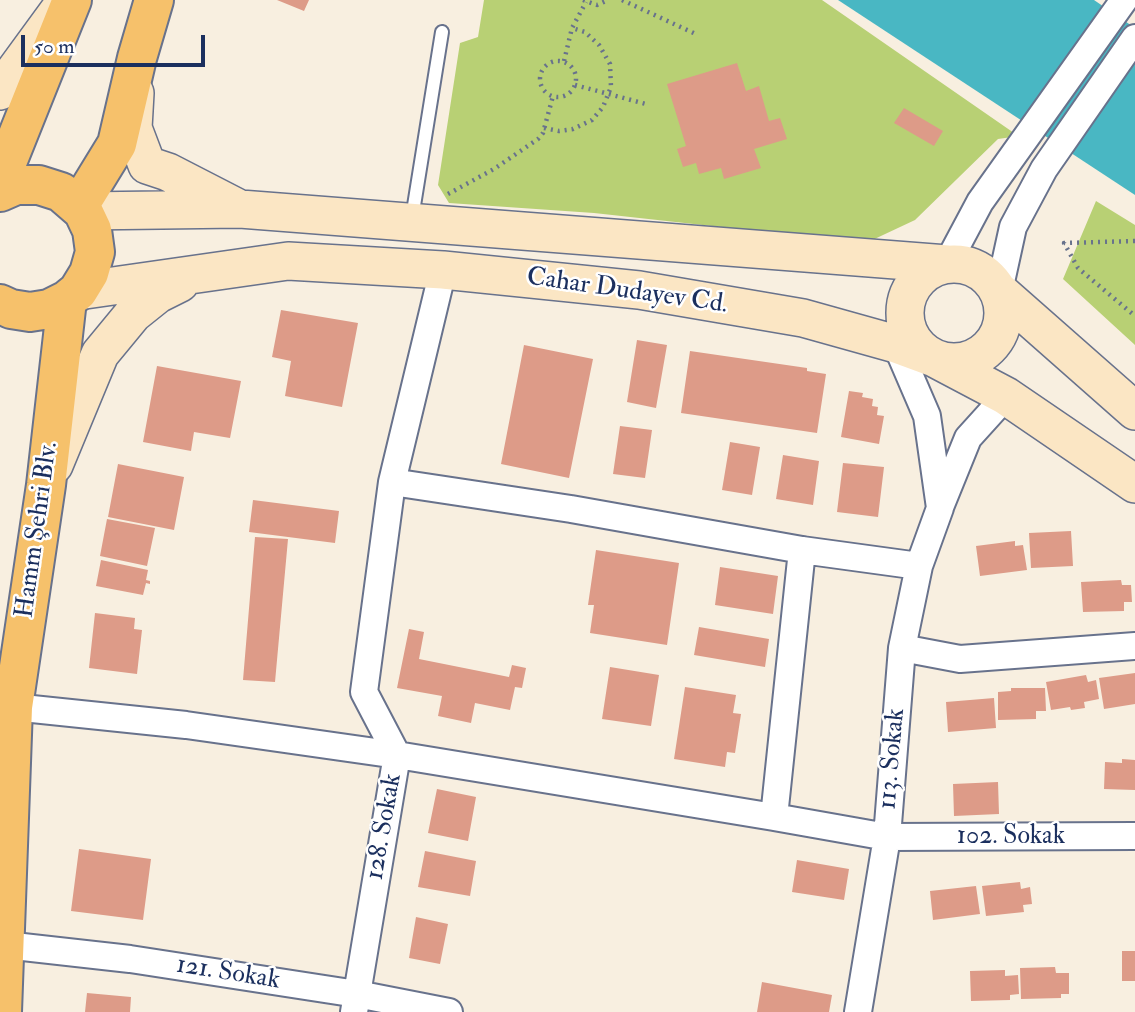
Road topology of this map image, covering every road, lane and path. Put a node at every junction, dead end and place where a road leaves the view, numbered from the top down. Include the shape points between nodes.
1 (69, 0) edge
2 (154, 0) edge
3 (608, 0) edge
4 (622, 0) edge
5 (585, 1) edge
6 (1122, 2) edge
7 (572, 28) junction
8 (442, 32) dead end
9 (698, 35) dead end
10 (1135, 38) edge
11 (137, 58) junction
12 (564, 61) junction
13 (575, 85) junction
14 (0, 91) edge
15 (608, 94) junction
16 (553, 96) junction
17 (646, 104) dead end
18 (544, 128) junction
19 (0, 180) edge
20 (0, 192) edge
21 (81, 209) junction
22 (240, 209) junction
23 (422, 224) junction
24 (1135, 241) edge
25 (947, 264) junction
26 (443, 270) junction
27 (200, 274) junction
28 (999, 291) junction
29 (72, 296) junction
30 (0, 303) edge
31 (1135, 316) edge
32 (896, 344) junction
33 (934, 358) junction
34 (1006, 397) junction
35 (1135, 411) edge
36 (392, 482) junction
37 (1135, 484) edge
38 (46, 485) junction
39 (940, 508) junction
40 (802, 550) junction
41 (919, 566) junction
42 (1135, 646) edge
43 (902, 648) junction
44 (13, 707) junction
45 (397, 755) junction
46 (774, 817) junction
47 (1135, 836) edge
48 (887, 837) junction
49 (5, 945) junction
50 (355, 1003) edge
51 (2, 1012) edge
52 (449, 1012) edge
53 (858, 1012) edge

1 - 14 main road
1 - 19 main road
2 - 11 main road
3 - 5 path via 597,5
4 - 9 path
5 - 7 path
6 - 25 street via 980,202
7 - 12 path
7 - 15 path via 585,32 599,45 610,64
8 - 23 lane
10 - 28 street via 1044,169 1013,226
11 - 21 main road via 117,144
11 - 22 main road via 133,128 148,165
12 - 13 path via 575,71
12 - 16 path via 549,63 541,71 542,88
13 - 15 path
13 - 16 path via 564,96
15 - 17 path
15 - 18 path via 592,120 573,129
16 - 18 path
18 - 23 path via 538,139 494,169 436,200
20 - 21 main road via 16,185 39,184 61,192
21 - 22 main road, Cahar Dudayev Cd.
21 - 29 main road, Hamm Şehri Blv. via 92,230 94,252 89,273
22 - 23 main road, Cahar Dudayev Cd.
23 - 25 main road, Cahar Dudayev Cd.
24 - 31 path via 1064,243 1078,268
25 - 28 main road via 978,270
25 - 33 main road via 919,278 905,306 911,337
26 - 27 main road, Cahar Dudayev Cd. via 288,261
26 - 32 main road, Cahar Dudayev Cd. via 639,290 803,318
26 - 36 street, 128. Sokak
27 - 29 main road, Cahar Dudayev Cd.
27 - 38 main road via 158,294 133,314 100,354
28 - 33 main road via 1003,321 990,347 963,362
28 - 35 main road
29 - 30 main road via 50,309 30,312
29 - 38 main road, Hamm Şehri Blv.
32 - 33 main road, Cahar Dudayev Cd.
32 - 39 street, 113. Sokak via 927,416
33 - 34 main road, Cahar Dudayev Cd.
34 - 37 main road, Cahar Dudayev Cd.
34 - 39 street, 113. Sokak via 968,438
36 - 40 street
36 - 45 street, 128. Sokak via 364,692
38 - 44 main road, Hamm Şehri Blv.
39 - 41 street, 113. Sokak
40 - 41 street
40 - 46 street
41 - 43 street, 113. Sokak
42 - 43 street via 960,659
43 - 48 street, 113. Sokak
44 - 45 street, 102. Sokak via 186,724
44 - 49 main road, Hamm Şehri Blv.
45 - 46 street, 102. Sokak
45 - 50 street, 128. Sokak
46 - 48 street, 102. Sokak
47 - 48 street, 102. Sokak
48 - 53 street, 113. Sokak
49 - 50 street, 121. Sokak via 130,959
49 - 51 main road, Hamm Şehri Blv.
50 - 52 street, 121. Sokak

